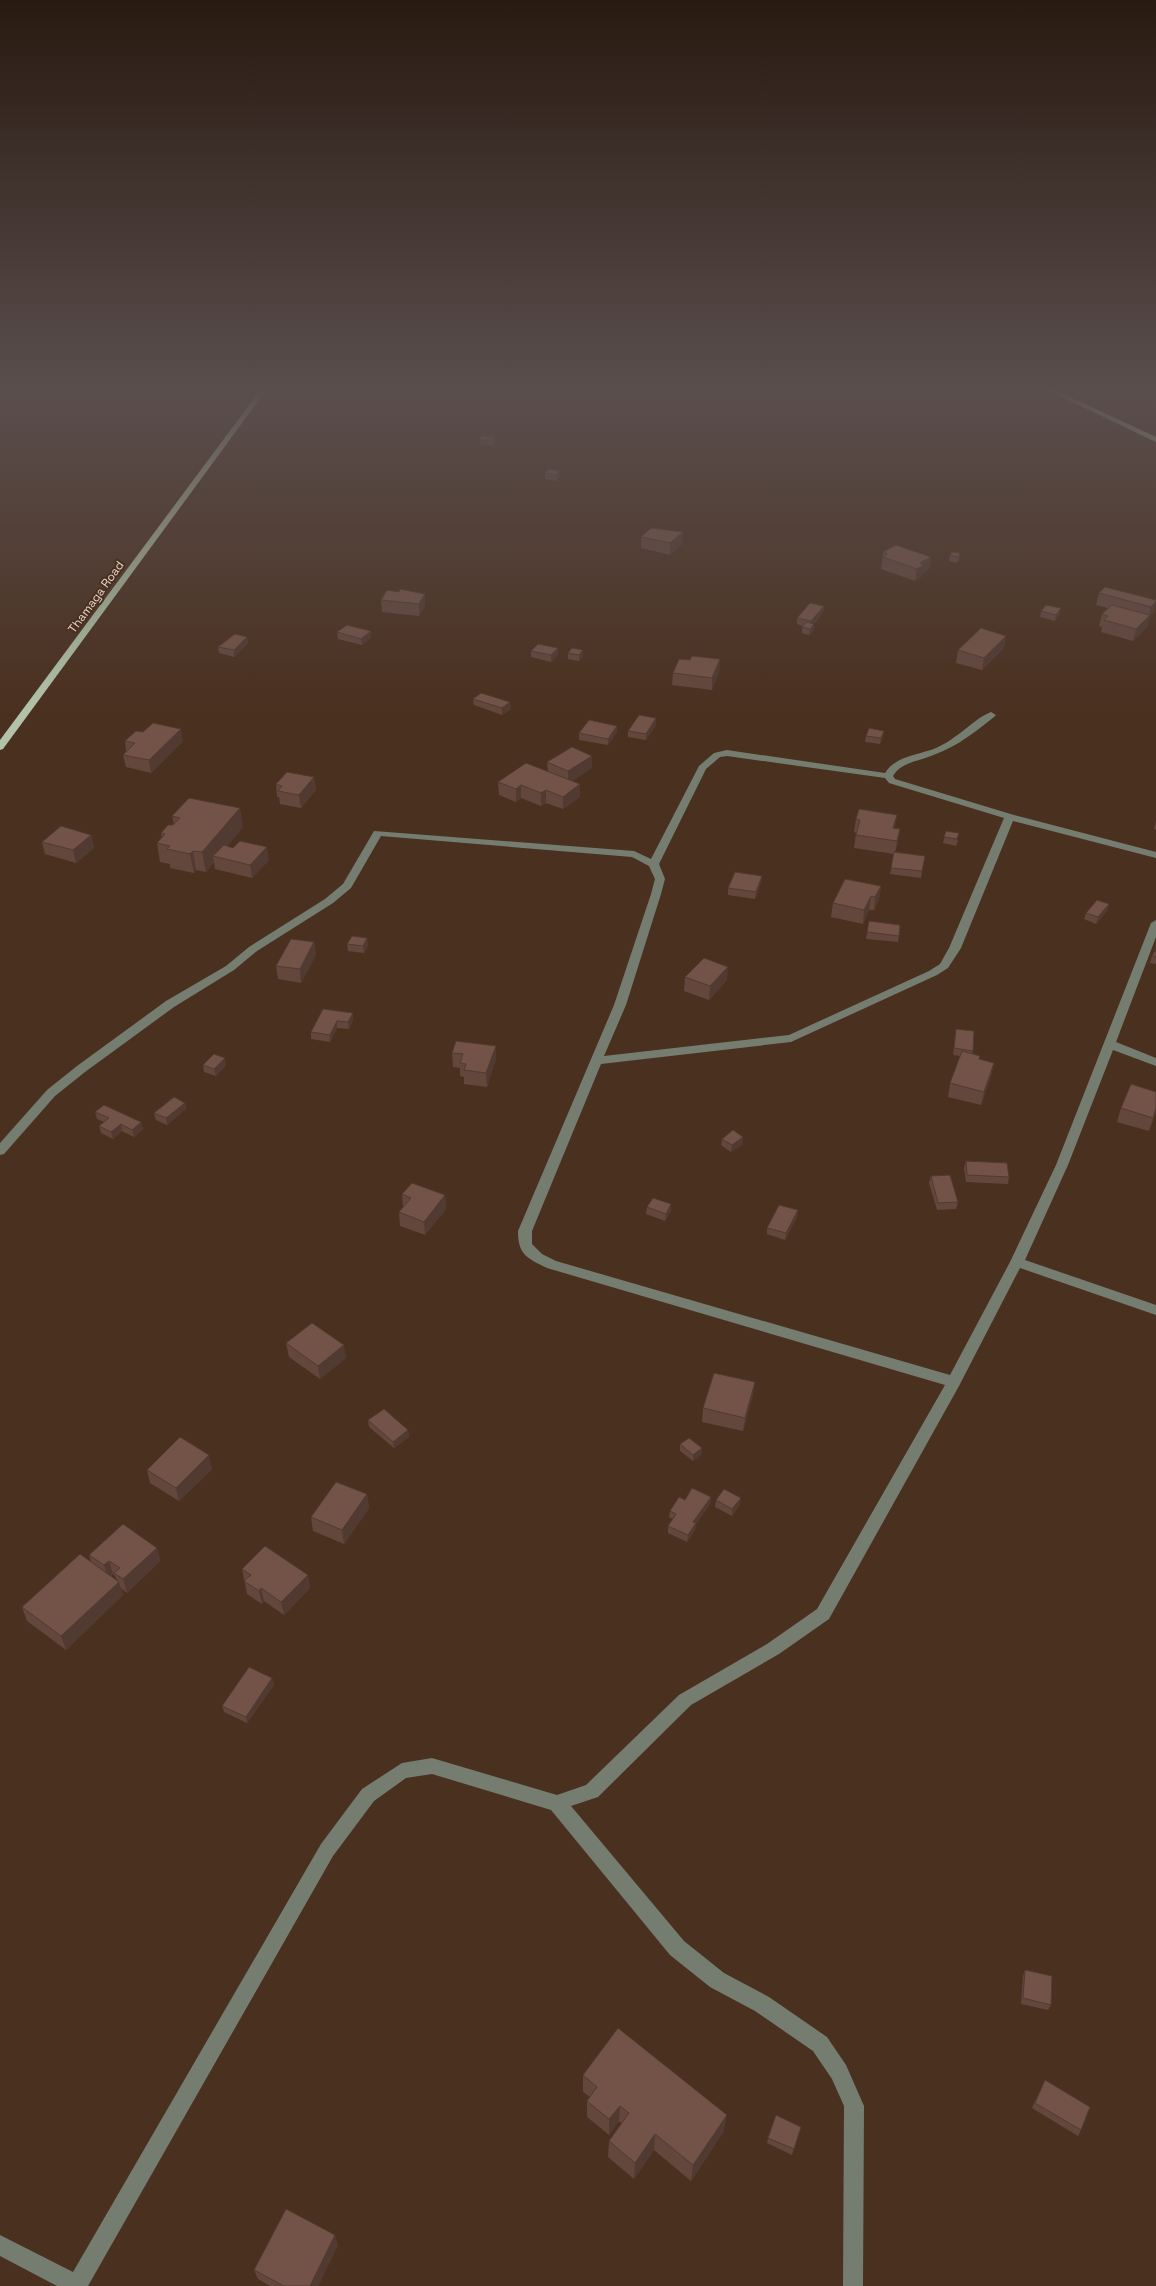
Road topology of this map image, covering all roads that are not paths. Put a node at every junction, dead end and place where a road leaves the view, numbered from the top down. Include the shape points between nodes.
1 (185, 496) edge
2 (991, 715) dead end
3 (0, 747) edge
4 (888, 776) junction
5 (1010, 817) junction
6 (1156, 855) edge
7 (654, 864) junction
8 (1156, 923) edge
9 (1109, 1044) junction
10 (597, 1061) junction
11 (1156, 1062) edge
12 (0, 1151) edge
13 (1017, 1262) junction
14 (1156, 1310) edge
15 (954, 1382) junction
16 (558, 1802) junction
17 (0, 2246) edge
18 (77, 2286) edge
19 (853, 2286) edge

1 - 3 main road, Thamaga Road
2 - 4 street via 958,741 900,763
4 - 5 street via 892,782
4 - 7 street via 738,753 717,755 702,768
5 - 6 street
5 - 10 street via 955,948 944,966 933,974 791,1038
7 - 10 street via 660,878 656,894 620,1005
7 - 12 street via 634,854 378,833 347,886 230,968 170,1004 81,1069 51,1093
8 - 9 street
9 - 11 street
9 - 13 street via 1062,1166
10 - 15 street via 525,1231 525,1246 537,1257 552,1265
13 - 14 street
13 - 15 street
15 - 16 street via 823,1614 773,1649 685,1700 592,1791
16 - 18 street via 432,1766 402,1771 368,1796 327,1850
16 - 19 street via 677,1948 717,1980 762,2004 820,2044 838,2072 854,2106
17 - 18 street

